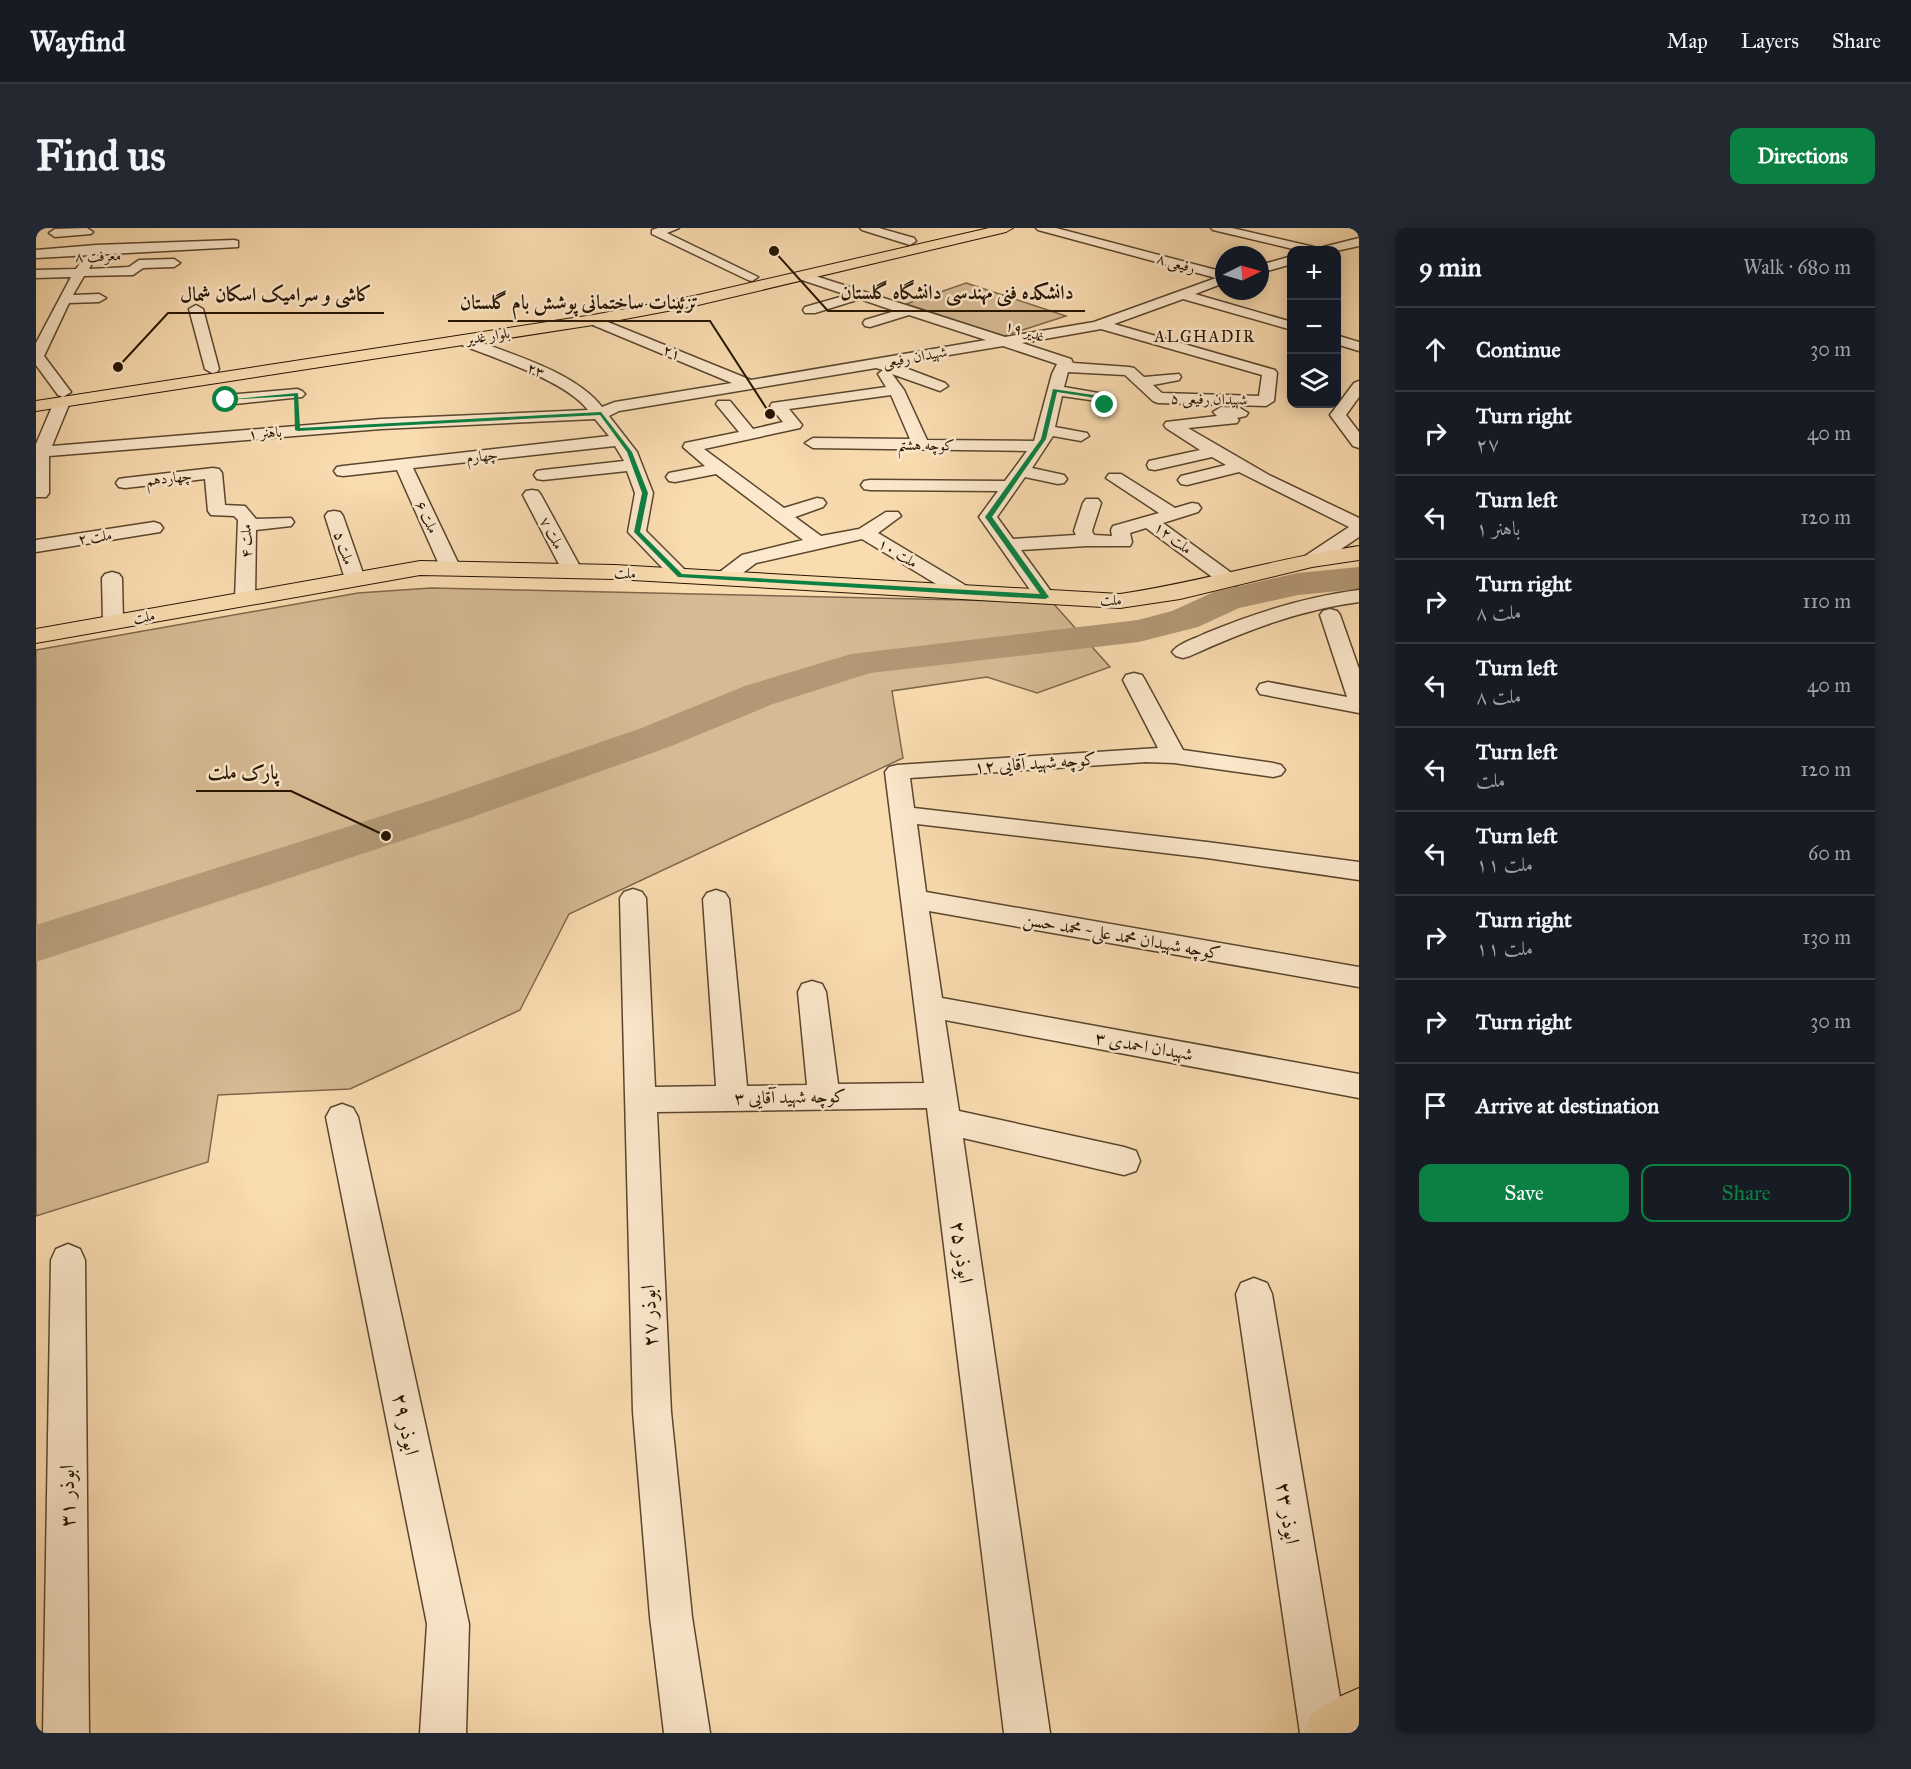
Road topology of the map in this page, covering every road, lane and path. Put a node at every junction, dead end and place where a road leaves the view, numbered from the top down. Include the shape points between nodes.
1 (673, 228) edge
2 (866, 228) edge
3 (966, 228) edge
4 (1006, 228) edge
5 (1042, 228) edge
6 (1217, 228) edge
7 (189, 230) dead end
8 (55, 233) dead end
9 (92, 235) edge
10 (1124, 236) dead end
11 (910, 241) junction
12 (1359, 242) edge
13 (1098, 243) junction
14 (1147, 243) dead end
15 (234, 244) dead end
16 (176, 246) junction
17 (1293, 246) edge
18 (1341, 246) edge
19 (1125, 250) junction
20 (1180, 250) dead end
21 (68, 253) junction
22 (36, 254) edge
23 (1154, 257) junction
24 (1287, 262) edge
25 (184, 263) dead end
26 (1269, 267) edge
27 (79, 273) junction
28 (36, 274) edge
29 (1215, 275) edge
30 (803, 276) junction
31 (752, 277) junction
32 (1215, 281) edge
33 (115, 283) dead end
34 (1179, 287) junction
35 (64, 295) junction
36 (859, 295) junction
37 (96, 302) dead end
38 (196, 309) dead end
39 (810, 310) dead end
40 (908, 311) junction
41 (926, 317) junction
42 (592, 320) junction
43 (870, 323) dead end
44 (901, 325) dead end
45 (1101, 325) junction
46 (1287, 325) edge
47 (462, 340) junction
48 (1341, 341) edge
49 (1004, 342) junction
50 (1359, 347) edge
51 (1080, 350) dead end
52 (1060, 362) junction
53 (878, 363) junction
54 (294, 367) junction
55 (212, 369) junction
56 (1174, 377) dead end
57 (1141, 382) junction
58 (751, 384) junction
59 (940, 386) dead end
60 (1359, 386) edge
61 (896, 390) junction
62 (1055, 390) junction
63 (36, 396) edge
64 (62, 397) junction
65 (226, 400) dead end
66 (724, 404) dead end
67 (1105, 405) dead end
68 (36, 406) edge
69 (297, 412) junction
70 (1240, 413) dead end
71 (601, 414) junction
72 (750, 435) junction
73 (1081, 436) dead end
74 (1042, 438) junction
75 (621, 440) junction
76 (813, 443) dead end
77 (1359, 443) edge
78 (921, 445) junction
79 (39, 452) edge
80 (1213, 452) junction
81 (403, 465) junction
82 (634, 465) junction
83 (1155, 465) dead end
84 (1240, 467) junction
85 (718, 468) junction
86 (343, 471) dead end
87 (1021, 471) junction
88 (213, 473) joint
89 (543, 475) dead end
90 (675, 477) dead end
91 (1115, 477) dead end
92 (1058, 479) dead end
93 (1188, 480) dead end
94 (125, 483) dead end
95 (870, 485) dead end
96 (1010, 486) junction
97 (1288, 492) junction
98 (40, 493) dead end
99 (532, 495) dead end
100 (1270, 498) dead end
101 (1092, 502) dead end
102 (817, 503) dead end
103 (1192, 508) dead end
104 (1173, 514) junction
105 (334, 516) dead end
106 (782, 516) junction
107 (892, 516) dead end
108 (285, 522) dead end
109 (1149, 522) junction
110 (247, 525) junction
111 (1359, 525) edge
112 (154, 528) dead end
113 (1359, 530) edge
114 (865, 533) junction
115 (1087, 540) junction
116 (817, 542) junction
117 (1008, 545) junction
118 (36, 546) edge
119 (1359, 553) edge
120 (1312, 560) junction
121 (450, 569) junction
122 (573, 572) junction
123 (681, 576) junction
124 (112, 578) dead end
125 (355, 579) junction
126 (724, 579) junction
127 (1230, 581) junction
128 (963, 592) junction
129 (1359, 596) edge
130 (1045, 597) junction
131 (245, 599) junction
132 (1330, 615) dead end
133 (112, 622) junction
134 (36, 636) edge
135 (1183, 652) dead end
136 (1134, 680) dead end
137 (1268, 689) dead end
138 (1359, 701) edge
139 (1359, 706) edge
140 (1174, 756) junction
141 (1273, 770) dead end
142 (897, 772) joint
143 (903, 815) junction
144 (1359, 871) edge
145 (633, 898) dead end
146 (716, 899) dead end
147 (914, 899) junction
148 (1359, 977) edge
149 (812, 992) dead end
150 (928, 1006) junction
151 (1359, 1086) edge
152 (824, 1096) junction
153 (733, 1099) junction
154 (640, 1100) junction
155 (942, 1108) junction
156 (342, 1117) dead end
157 (1124, 1161) dead end
158 (68, 1260) dead end
159 (1254, 1294) dead end
160 (1359, 1714) edge
161 (66, 1733) edge
162 (443, 1733) edge
163 (687, 1733) edge
164 (1027, 1733) edge
165 (1323, 1733) edge
166 (1330, 1733) edge

1 - 31 street via 656,232
2 - 11 street
3 - 11 main road, بلوار غدیر
4 - 30 main road, بلوار غدیر
5 - 13 street
6 - 17 street
7 - 16 street
8 - 9 street
9 - 16 street
9 - 21 street
9 - 21 street
9 - 27 street
10 - 13 street
11 - 31 main road, بلوار غدیر
12 - 18 street
13 - 19 street
14 - 19 street
15 - 16 street
19 - 23 street
20 - 23 street
21 - 22 street
23 - 29 street
24 - 26 street
25 - 27 street, معرفت ۸ via 139,264 133,271
27 - 28 street, معرفت ۸
27 - 35 street
30 - 36 street, ۱۹ غدیر
30 - 42 main road, بلوار غدیر
31 - 55 main road, بلوار غدیر via 669,296
32 - 34 street, شهیدان رفیعی
33 - 35 street
34 - 45 street, شهیدان رفیعی
34 - 46 street
35 - 37 street
35 - 64 street via 37,356
36 - 39 street
36 - 40 street, ۱۹ غدیر
38 - 55 street
40 - 41 street, ۱۹ غدیر
40 - 43 street
41 - 44 street
41 - 49 street, ۱۹ غدیر
42 - 47 main road, بلوار غدیر
42 - 58 street, ۲۱
45 - 49 street, شهیدان رفیعی
45 - 57 street, ۵ شهیدان رفیعی via 1270,373 1266,401 1158,398
47 - 54 main road, بلوار غدیر
47 - 71 street, ۲۳ via 548,375 587,398
48 - 50 street
49 - 52 street, ۱۹ غدیر
49 - 53 street, شهیدان رفیعی
51 - 52 street
52 - 57 street, ۵ شهیدان رفیعی via 1129,371
52 - 62 street
53 - 58 street, شهیدان رفیعی
53 - 59 street
53 - 61 street
54 - 64 main road, بلوار غدیر
54 - 69 street
55 - 64 main road, بلوار غدیر
56 - 57 street
58 - 71 street, شهیدان رفیعی via 615,407
60 - 77 street via 1338,416
61 - 72 street via 778,406 794,425
61 - 78 street
62 - 67 street via 1105,398
62 - 74 street
63 - 64 main road, بلوار غدیر
64 - 68 main road, بلوار غدیر
64 - 79 street
65 - 69 street
66 - 72 street
69 - 71 street, باهنر ۱
69 - 79 street, باهنر ۱
70 - 80 street via 1221,412 1231,420 1172,425
71 - 75 street, ۲۳
72 - 85 street via 727,447 691,447
73 - 74 street, کوچه هشتم
74 - 78 street, کوچه هشتم
74 - 87 street
75 - 81 street, چهارم
75 - 82 street, ۲۳
76 - 78 street, کوچه هشتم
79 - 98 street
80 - 83 street
80 - 84 street
81 - 86 street, چهارم
81 - 121 street, ۶ ملت
82 - 89 street
82 - 123 street, ۲۳ via 645,493 637,532
84 - 93 street
84 - 97 street
85 - 90 street
85 - 106 street
87 - 92 street
87 - 96 street
88 - 94 street, چهاردهم
88 - 110 street, ۴ ملت via 217,511 239,510
91 - 104 street
95 - 96 street
96 - 117 street via 988,517
97 - 100 street
97 - 111 street
99 - 122 street, ۷ ملت
101 - 115 street via 1083,531
102 - 106 street
103 - 104 street, ۱۲ ملت
104 - 109 street, ۱۲ ملت
105 - 125 street, ۵ ملت
106 - 116 street
107 - 114 street
108 - 110 street
109 - 115 street via 1120,530 1123,542
109 - 127 street, ۱۲ ملت
110 - 131 street, ۴ ملت
112 - 118 street, ۲ ملت
113 - 120 street
114 - 116 street
114 - 128 street, ملت ۱۰
115 - 117 street
116 - 126 street via 749,559
117 - 130 street
119 - 120 main road, ملت
120 - 127 main road, ملت
121 - 122 main road, ملت
121 - 125 main road, ملت via 420,568
122 - 123 main road, ملت
123 - 126 main road, ملت
124 - 133 street
125 - 131 main road, ملت
126 - 128 main road, ملت
127 - 130 main road, ملت via 1120,601
128 - 130 main road, ملت
129 - 135 street via 1292,607
131 - 133 main road, ملت
132 - 138 street
133 - 134 main road, ملت
136 - 140 street
137 - 139 street
140 - 141 street, کوچه شهید آقایی ۱۲
140 - 142 street, کوچه شهید آقایی ۱۲
142 - 143 street, ابوذر ۲۵
143 - 144 street
143 - 147 street, ابوذر ۲۵
145 - 154 street, ابوذر ۲۷
146 - 153 street
147 - 148 street, کوچه شهیدان محمد علی~ محمد حسن
147 - 150 street, ابوذر ۲۵
149 - 152 street
150 - 151 street, شهیدان احمدی ۳
150 - 155 street, ابوذر ۲۵
152 - 153 street, کوچه شهید آقایی ۳
152 - 155 street, کوچه شهید آقایی ۳
153 - 154 street, کوچه شهید آقایی ۳
154 - 163 street, ابوذر ۲۷ via 652,1412 671,1617
155 - 157 street, کوچه شهید آقایی ۳
155 - 164 street, ابوذر ۲۵
156 - 162 street, ابوذر ۲۹ via 448,1624
158 - 161 street, ابوذر ۳۱
159 - 165 street, ۲۳ ابوذر
160 - 166 main road

